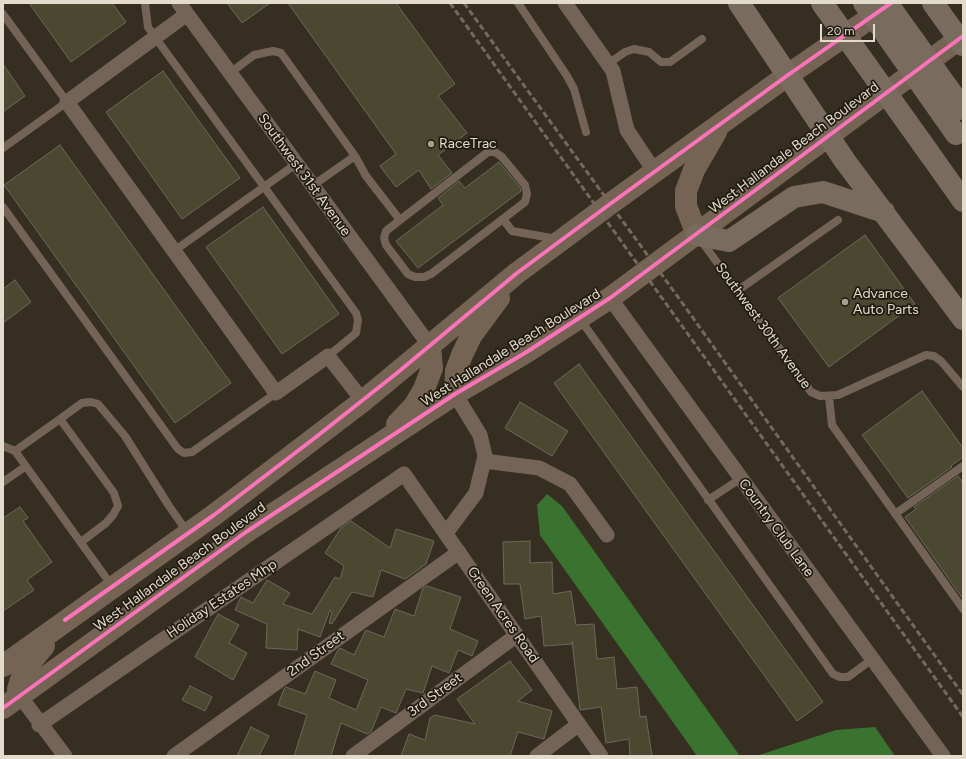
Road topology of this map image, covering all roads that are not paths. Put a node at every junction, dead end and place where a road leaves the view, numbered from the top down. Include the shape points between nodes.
1 (145, 3) edge
2 (518, 3) edge
3 (565, 3) edge
4 (739, 3) edge
5 (822, 3) edge
6 (864, 3) edge
7 (887, 3) edge
8 (891, 3) edge
9 (933, 3) edge
10 (183, 8) edge
11 (3, 14) edge
12 (963, 36) edge
13 (155, 38) junction
14 (702, 39) dead end
15 (963, 45) edge
16 (608, 64) junction
17 (230, 73) junction
18 (788, 75) junction
19 (67, 102) junction
20 (963, 109) edge
21 (719, 125) junction
22 (586, 132) dead end
23 (828, 136) junction
24 (960, 139) edge
25 (3, 148) edge
26 (355, 156) junction
27 (296, 164) junction
28 (655, 172) junction
29 (312, 186) junction
30 (264, 187) junction
31 (963, 201) edge
32 (3, 207) edge
33 (884, 212) junction
34 (503, 219) junction
35 (400, 220) junction
36 (838, 220) dead end
37 (697, 236) junction
38 (562, 240) junction
39 (174, 251) junction
40 (517, 273) junction
41 (738, 291) junction
42 (610, 298) junction
43 (580, 318) junction
44 (963, 319) edge
45 (430, 346) junction
46 (328, 356) junction
47 (963, 387) edge
48 (276, 393) junction
49 (455, 394) junction
50 (829, 397) junction
51 (363, 401) junction
52 (60, 419) junction
53 (3, 446) edge
54 (377, 446) junction
55 (15, 452) junction
56 (484, 461) junction
57 (26, 466) junction
58 (963, 466) edge
59 (404, 474) joint
60 (740, 479) junction
61 (3, 482) edge
62 (708, 500) junction
63 (895, 514) junction
64 (188, 533) junction
65 (446, 533) junction
66 (607, 535) dead end
67 (81, 542) junction
68 (459, 552) junction
69 (113, 587) junction
70 (963, 609) edge
71 (65, 620) junction
72 (517, 635) junction
73 (871, 660) junction
74 (3, 666) edge
75 (11, 702) edge
76 (579, 724) junction
77 (39, 725) junction
78 (65, 756) edge
79 (174, 756) edge
80 (352, 756) edge
81 (537, 756) edge
82 (601, 756) edge
83 (943, 756) edge

1 - 13 lane via 148,27
2 - 22 lane via 567,76 574,90
3 - 16 street
4 - 18 highway
5 - 31 highway, bridge
6 - 24 highway, bridge
7 - 20 highway, bridge
8 - 18 main road, West Hallandale Beach Boulevard
9 - 15 highway, bridge
10 - 13 street
10 - 17 street, Southwest 31st Avenue
11 - 19 lane
12 - 23 main road, West Hallandale Beach Boulevard
13 - 19 street
13 - 30 lane
14 - 16 lane via 670,62 661,62 648,52 634,49
16 - 28 street via 613,70 627,130
17 - 26 lane via 254,55 273,51 281,53
17 - 27 street, Southwest 31st Avenue
18 - 21 main road, West Hallandale Beach Boulevard
18 - 23 highway
19 - 25 lane
19 - 39 street
21 - 28 main road, West Hallandale Beach Boulevard
21 - 37 main road via 694,170 686,191 686,206
23 - 33 highway
23 - 37 main road, West Hallandale Beach Boulevard
26 - 29 lane
26 - 35 lane via 366,176
27 - 29 street, Southwest 31st Avenue
27 - 30 lane
28 - 38 main road, West Hallandale Beach Boulevard
29 - 45 street, Southwest 31st Avenue
30 - 39 lane
30 - 46 lane via 356,313 356,333
32 - 48 lane via 178,449 184,453 192,452
33 - 37 highway via 823,192 794,197 729,241
33 - 44 highway
34 - 35 lane via 432,274 424,277 408,274 386,245 386,231
34 - 35 lane via 525,202 525,185 502,157 495,152 488,152
34 - 38 lane via 512,231
36 - 41 lane
37 - 41 lane, Southwest 30th Avenue
37 - 42 main road, West Hallandale Beach Boulevard
38 - 40 main road, West Hallandale Beach Boulevard
39 - 48 street
40 - 45 main road, West Hallandale Beach Boulevard
40 - 49 main road via 471,336 456,371
41 - 50 lane, Southwest 30th Avenue via 811,392
42 - 43 main road, West Hallandale Beach Boulevard
42 - 60 street, Country Club Lane
43 - 49 main road, West Hallandale Beach Boulevard
43 - 62 lane
45 - 51 main road, West Hallandale Beach Boulevard
45 - 54 main road via 432,368 424,389 414,406
46 - 48 street
46 - 51 street
47 - 50 lane, Southwest 30th Avenue via 941,361 934,356 926,355
49 - 54 main road, West Hallandale Beach Boulevard
49 - 56 street via 480,435
50 - 63 lane via 832,425
51 - 64 main road, West Hallandale Beach Boulevard
52 - 55 lane
52 - 64 lane via 82,403 98,404 119,427
52 - 67 lane via 114,493 118,506 106,523
53 - 55 lane
54 - 75 main road, West Hallandale Beach Boulevard via 246,532
55 - 57 lane
56 - 65 street via 476,493
56 - 66 street via 539,468 570,484
57 - 61 lane
57 - 67 lane
58 - 63 lane
59 - 65 street, Green Acres Road
59 - 77 street, Holiday Estates Mhp
60 - 62 lane
60 - 73 street, Country Club Lane
62 - 73 lane via 834,674 840,677 848,676
63 - 70 lane
64 - 69 main road, West Hallandale Beach Boulevard
65 - 68 street, Green Acres Road
67 - 69 lane
68 - 72 street, Green Acres Road
68 - 79 street, 2nd Street
69 - 71 main road, West Hallandale Beach Boulevard
71 - 74 main road, West Hallandale Beach Boulevard
71 - 75 main road via 24,670
72 - 76 street, Green Acres Road
72 - 80 street, 3rd Street
73 - 83 street, Country Club Lane
75 - 77 street
76 - 81 street
76 - 82 street, Green Acres Road
77 - 78 street

